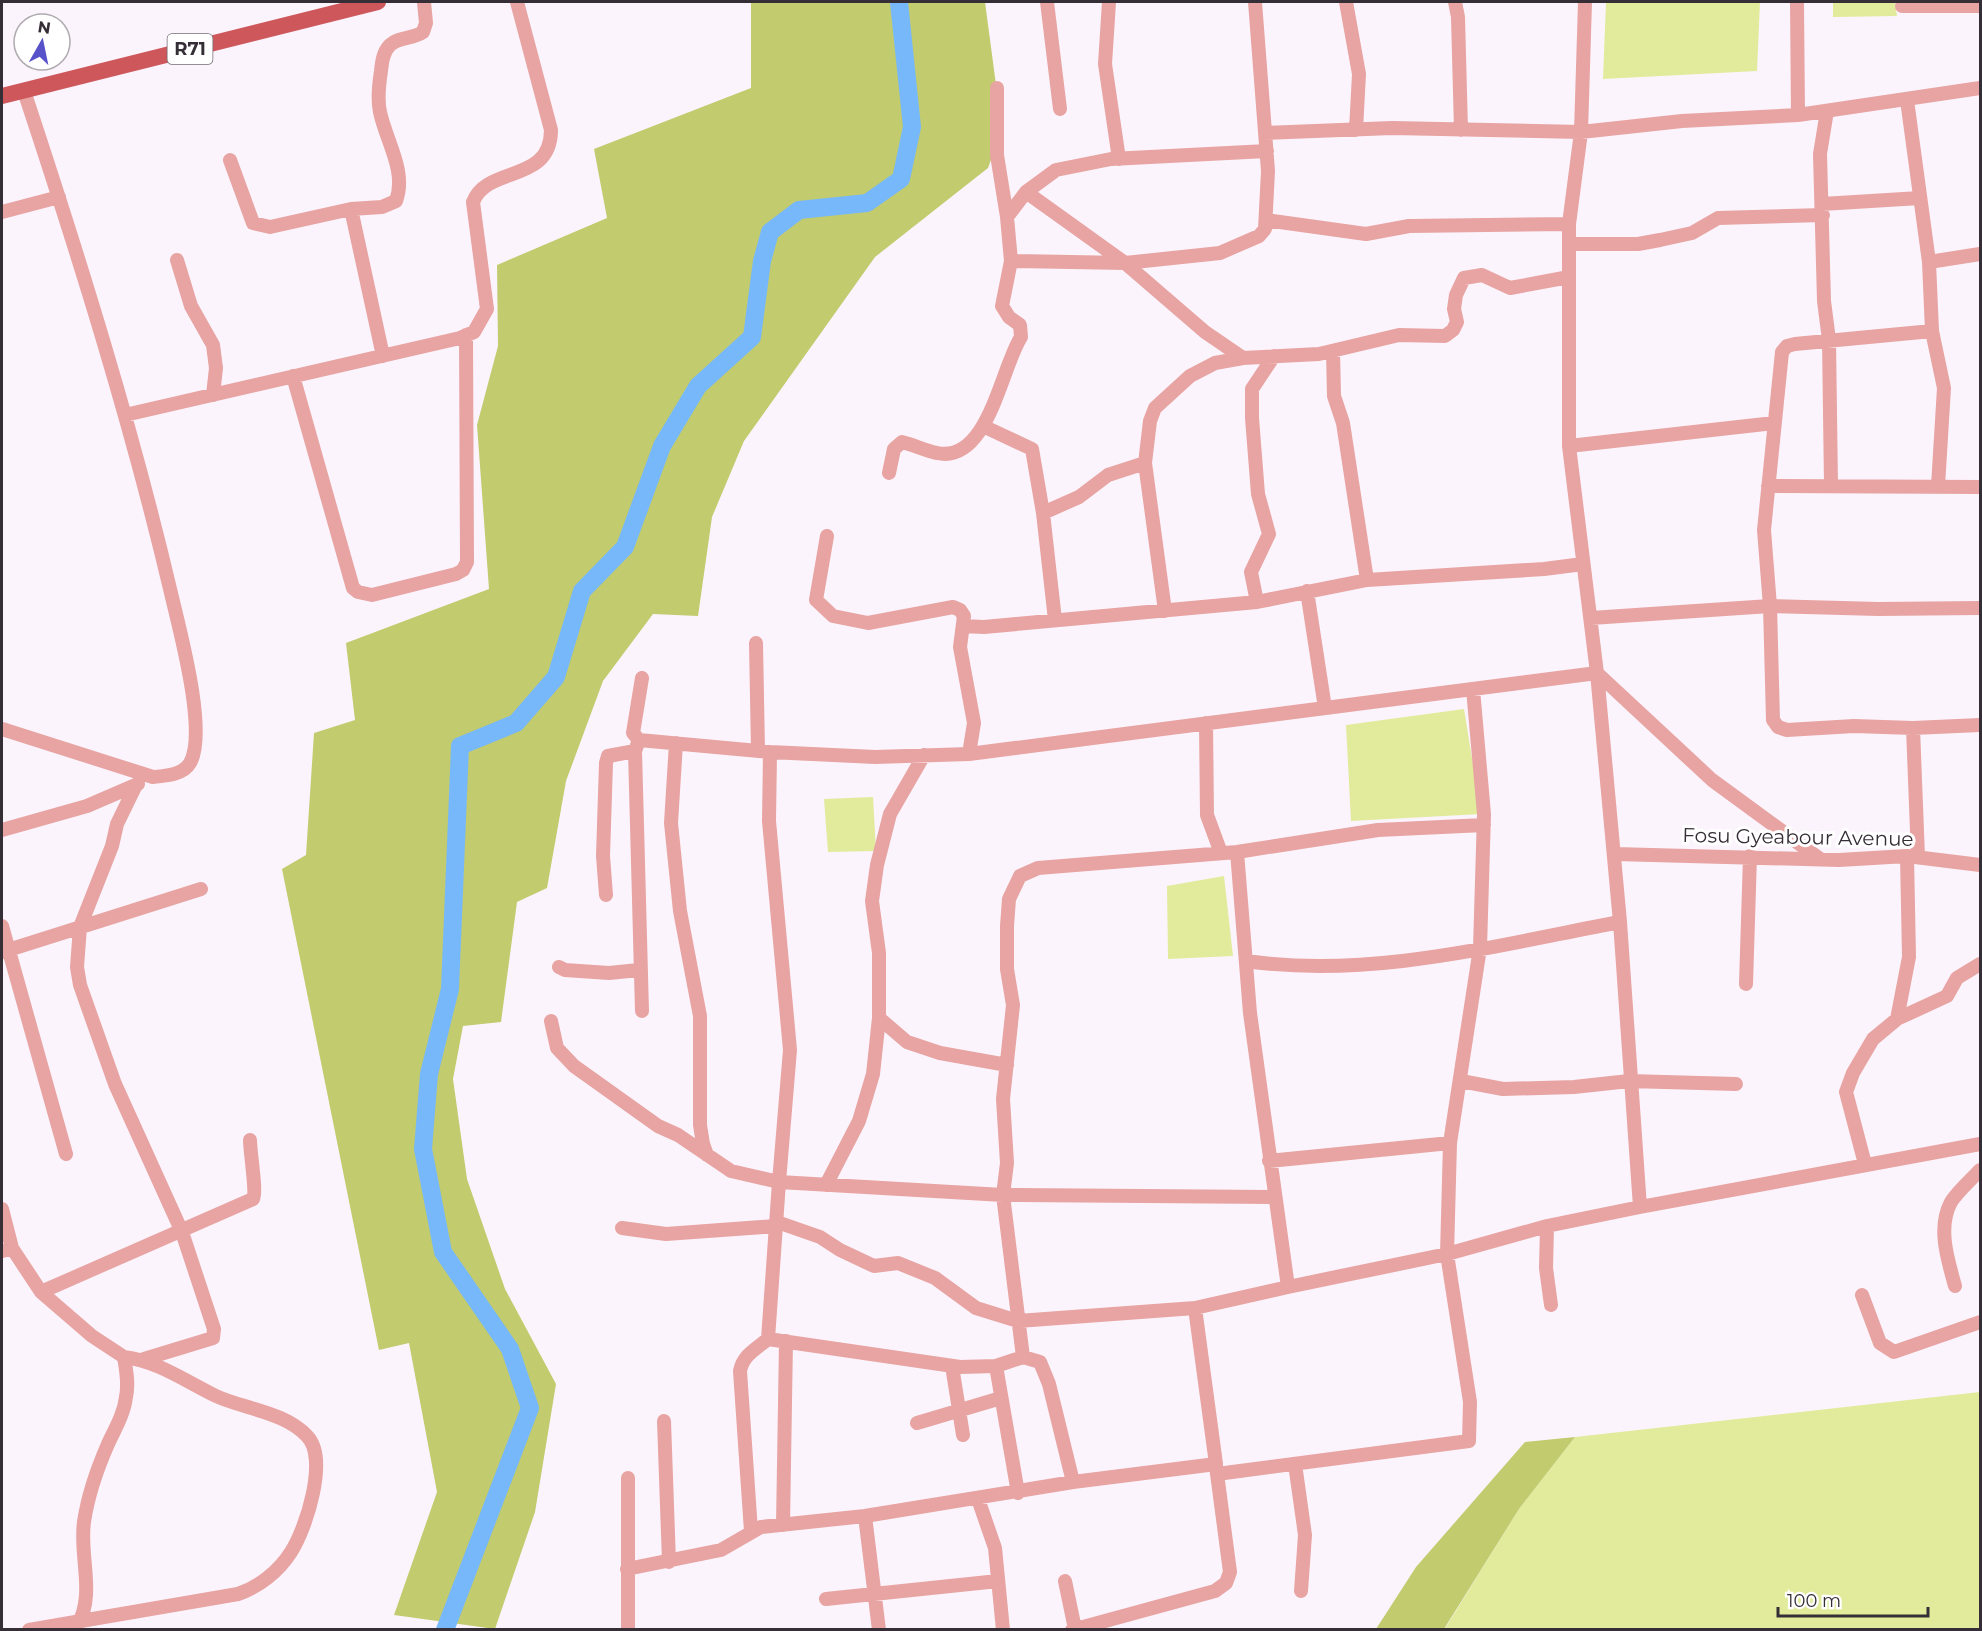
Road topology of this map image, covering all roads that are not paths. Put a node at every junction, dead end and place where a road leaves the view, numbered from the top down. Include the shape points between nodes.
1 (378, 2) edge
2 (424, 2) edge
3 (517, 2) edge
4 (1047, 2) edge
5 (1109, 2) edge
6 (1255, 2) edge
7 (1346, 2) edge
8 (1455, 2) edge
9 (1585, 2) edge
10 (1797, 2) edge
11 (1953, 4) edge
12 (1902, 6) dead end
13 (1980, 6) edge
14 (997, 88) dead end
15 (1980, 88) edge
16 (24, 91) junction
17 (2, 96) edge
18 (1907, 100) junction
19 (1060, 109) dead end
20 (1827, 111) junction
21 (1798, 115) junction
22 (1356, 130) junction
23 (1461, 130) junction
24 (1266, 132) junction
25 (1581, 132) junction
26 (1267, 151) junction
27 (1119, 159) junction
28 (230, 160) dead end
29 (1026, 192) junction
30 (59, 197) junction
31 (1920, 198) junction
32 (351, 209) junction
33 (1822, 209) junction
34 (2, 213) edge
35 (1007, 218) junction
36 (1266, 220) junction
37 (1569, 224) junction
38 (1569, 244) junction
39 (1980, 254) edge
40 (177, 260) dead end
41 (1011, 261) junction
42 (1929, 262) junction
43 (1125, 263) junction
44 (1569, 277) junction
45 (1932, 331) junction
46 (466, 336) junction
47 (1829, 340) junction
48 (1222, 342) junction
49 (1332, 351) junction
50 (383, 356) junction
51 (1274, 356) junction
52 (1243, 358) junction
53 (1215, 363) junction
54 (293, 376) junction
55 (213, 395) junction
56 (125, 415) junction
57 (1774, 423) junction
58 (985, 427) junction
59 (1569, 446) junction
60 (1145, 463) junction
61 (889, 473) dead end
62 (1831, 485) junction
63 (1768, 486) junction
64 (1938, 486) junction
65 (1980, 487) edge
66 (1043, 513) junction
67 (827, 536) dead end
68 (1583, 564) junction
69 (1366, 580) junction
70 (1306, 591) junction
71 (1257, 602) junction
72 (1770, 606) junction
73 (1980, 608) edge
74 (1165, 610) junction
75 (1591, 618) junction
76 (1055, 620) junction
77 (963, 626) junction
78 (756, 643) dead end
79 (1597, 673) junction
80 (642, 678) dead end
81 (1473, 689) junction
82 (1325, 708) junction
83 (1206, 723) junction
84 (1980, 725) edge
85 (1912, 728) junction
86 (2, 729) edge
87 (675, 743) junction
88 (637, 745) junction
89 (764, 751) junction
90 (969, 754) junction
91 (924, 755) junction
92 (153, 777) junction
93 (136, 785) junction
94 (1484, 825) junction
95 (2, 830) edge
96 (1238, 852) junction
97 (1221, 853) junction
98 (1615, 854) junction
99 (1750, 856) junction
100 (1912, 857) junction
101 (1820, 859) junction
102 (1980, 865) edge
103 (201, 889) dead end
104 (606, 895) dead end
105 (1620, 922) junction
106 (2, 926) edge
107 (80, 927) junction
108 (1480, 948) junction
109 (5, 951) edge
110 (1246, 961) junction
111 (1980, 964) edge
112 (559, 967) dead end
113 (639, 970) junction
114 (1746, 984) dead end
115 (642, 1011) dead end
116 (879, 1018) junction
117 (1897, 1019) junction
118 (551, 1021) dead end
119 (1007, 1065) junction
120 (1461, 1081) junction
121 (1629, 1081) junction
122 (1736, 1084) dead end
123 (250, 1140) dead end
124 (1450, 1143) junction
125 (1980, 1144) edge
126 (66, 1154) dead end
127 (707, 1155) junction
128 (1269, 1161) junction
129 (1865, 1164) junction
130 (1980, 1170) edge
131 (779, 1182) junction
132 (826, 1185) junction
133 (1003, 1195) junction
134 (1274, 1197) junction
135 (1640, 1207) junction
136 (2, 1209) edge
137 (777, 1224) junction
138 (1547, 1226) junction
139 (622, 1228) dead end
140 (182, 1232) junction
141 (7, 1250) edge
142 (1447, 1254) junction
143 (1955, 1286) dead end
144 (1288, 1287) junction
145 (41, 1292) junction
146 (1862, 1295) dead end
147 (1551, 1305) dead end
148 (1195, 1308) junction
149 (1018, 1321) junction
150 (1980, 1322) edge
151 (768, 1339) junction
152 (786, 1341) junction
153 (124, 1357) junction
154 (1023, 1357) junction
155 (144, 1359) junction
156 (952, 1366) junction
157 (996, 1366) junction
158 (1001, 1398) junction
159 (959, 1411) junction
160 (664, 1420) dead end
161 (917, 1423) dead end
162 (963, 1435) dead end
163 (1294, 1464) junction
164 (1216, 1469) junction
165 (628, 1478) dead end
166 (1073, 1482) junction
167 (1018, 1493) junction
168 (978, 1499) junction
169 (865, 1516) junction
170 (783, 1525) junction
171 (752, 1532) junction
172 (669, 1562) junction
173 (627, 1569) junction
174 (998, 1581) junction
175 (1065, 1581) dead end
176 (1301, 1591) dead end
177 (875, 1593) junction
178 (826, 1599) dead end
179 (77, 1624) edge
180 (30, 1629) edge
181 (628, 1629) edge
182 (879, 1629) edge
183 (1003, 1629) edge
184 (1073, 1629) edge

1 - 16 main road, R71
2 - 32 street via 423,32 415,38 396,40 383,56 380,111 401,181 400,191 396,201 382,207
3 - 46 street via 551,141 535,165 476,193 473,201 488,309 474,332
4 - 19 street
5 - 27 street via 1105,64
6 - 24 street
7 - 22 street via 1359,74
8 - 23 street
9 - 25 street
10 - 21 street
11 - 12 street
11 - 13 street
14 - 35 street via 997,155
15 - 18 street
16 - 17 main road, R71
16 - 30 street
18 - 20 street
18 - 31 street
20 - 21 street
20 - 33 street via 1820,154
21 - 25 street via 1682,121
22 - 23 street
22 - 24 street
23 - 25 street
24 - 26 street
25 - 37 street
26 - 27 street
26 - 36 street
27 - 29 street via 1056,170
28 - 32 street via 253,223 260,226
29 - 35 street
29 - 43 street
30 - 34 street
30 - 56 street
31 - 33 street
31 - 42 street
32 - 50 street
33 - 38 street via 1718,218 1692,233 1649,242
33 - 47 street
35 - 41 street
36 - 37 street via 1366,234 1409,226
36 - 43 street via 1259,236 1220,253
37 - 38 street
38 - 44 street
39 - 42 street
40 - 55 street via 191,306 213,345
41 - 43 street
41 - 58 street via 1002,306 1020,325 1021,337
42 - 45 street
43 - 48 street
44 - 49 street via 1510,288 1482,275 1464,278 1456,295 1457,322 1445,336 1399,335
44 - 59 street
45 - 47 street
45 - 64 street via 1944,388
46 - 50 street
46 - 54 street via 467,562 456,574 372,595 352,588
47 - 57 street via 1787,346 1781,359
47 - 62 street
48 - 52 street
48 - 53 street
49 - 51 street
49 - 69 street via 1335,396 1343,423
50 - 54 street
51 - 52 street
51 - 71 street via 1252,388 1258,494 1269,534 1251,572
52 - 53 street
53 - 60 street via 1190,376 1155,408
54 - 55 street
55 - 56 street
56 - 92 street via 194,693 194,748 190,763 170,775
57 - 59 street
57 - 63 street
58 - 61 street via 968,445 952,453 938,453 902,442 894,449
58 - 66 street via 1032,449
59 - 68 street
60 - 66 street via 1108,475 1079,497
60 - 74 street
62 - 63 street
62 - 64 street
63 - 72 street via 1764,530
64 - 65 street
66 - 76 street
67 - 77 street via 816,600 833,616 868,623 953,607 964,616
68 - 69 street
68 - 75 street
69 - 70 street
70 - 71 street
70 - 82 street
71 - 74 street
72 - 73 street
72 - 75 street
72 - 85 street via 1773,720 1778,727
74 - 76 street
75 - 79 street
76 - 77 street
77 - 90 street via 960,647 974,723
78 - 89 street
79 - 81 street
79 - 98 street
79 - 101 street via 1712,780
80 - 88 street via 633,733
81 - 82 street
81 - 94 street
82 - 83 street
83 - 90 street
83 - 97 street via 1207,815
84 - 85 street
85 - 100 street
86 - 92 street
87 - 88 street
87 - 89 street
87 - 127 street via 671,823 680,911 700,1016 700,1125
88 - 104 street via 612,753 606,764
88 - 113 street
89 - 91 street via 875,757
89 - 131 street via 790,1050
90 - 91 street
91 - 116 street via 890,814 877,866 872,901 879,953
92 - 93 street
93 - 95 street via 87,806
93 - 107 street via 117,824
94 - 96 street via 1378,830
94 - 108 street
96 - 97 street
96 - 110 street
97 - 119 street via 1038,868 1020,876 1009,899 1007,917 1007,969 1013,1005
98 - 99 street, Fosu Gyeabour Avenue
98 - 105 street
99 - 101 street, Fosu Gyeabour Avenue
99 - 114 street
100 - 101 street, Fosu Gyeabour Avenue
100 - 102 street, Fosu Gyeabour Avenue
100 - 117 street via 1909,957
103 - 107 street
105 - 108 street
105 - 121 street
106 - 109 street
107 - 109 street
107 - 140 street via 76,966 80,985 115,1084
108 - 110 street via 1389,963 1289,967
108 - 120 street
109 - 126 street
110 - 128 street
111 - 117 street via 1956,978 1947,996
112 - 113 street via 609,973
113 - 115 street
116 - 119 street via 907,1042 940,1053
116 - 132 street via 873,1074 859,1121
117 - 129 street via 1873,1039 1846,1092
118 - 127 street via 557,1048 574,1066 658,1126 678,1134
119 - 133 street via 1003,1099 1007,1163
120 - 121 street via 1503,1089 1574,1088
120 - 124 street
121 - 122 street
121 - 135 street
123 - 140 street via 249,1162 256,1193 253,1199
124 - 128 street
124 - 142 street
125 - 129 street
127 - 131 street via 731,1170
128 - 134 street
129 - 135 street
130 - 143 street via 1952,1202 1945,1220 1945,1248
131 - 132 street
131 - 137 street
132 - 133 street
133 - 134 street
133 - 149 street
134 - 144 street
135 - 138 street
136 - 141 street
137 - 139 street via 666,1234
137 - 149 street via 820,1237 874,1266 898,1263 935,1278 976,1308
137 - 151 street
138 - 142 street
138 - 147 street via 1546,1268
140 - 145 street
140 - 155 street via 214,1329 213,1338
141 - 145 street
142 - 144 street
142 - 163 street via 1470,1402 1469,1441
144 - 148 street
145 - 153 street via 92,1336
146 - 150 street via 1880,1343 1894,1352
148 - 149 street
148 - 164 street
149 - 154 street
151 - 152 street
151 - 171 street via 742,1361 740,1371
152 - 156 street
152 - 170 street
153 - 155 street
153 - 179 street via 128,1377 126,1398 96,1472 83,1523 86,1591
154 - 157 street
154 - 166 street via 1040,1362 1049,1384
155 - 179 street via 217,1396 296,1426 309,1437 318,1457 307,1514 290,1554 256,1588
156 - 157 street
156 - 159 street
157 - 158 street
158 - 159 street
158 - 167 street
159 - 161 street
159 - 162 street
160 - 172 street
163 - 164 street
163 - 176 street via 1305,1535
164 - 166 street
164 - 184 street via 1230,1572 1226,1583 1215,1591
165 - 173 street
166 - 167 street
167 - 168 street
168 - 169 street
168 - 174 street via 995,1548
169 - 170 street
169 - 177 street
170 - 171 street
171 - 172 street via 721,1550
172 - 173 street
173 - 181 street
174 - 177 street
174 - 183 street
175 - 184 street
177 - 178 street
177 - 182 street
179 - 180 street

